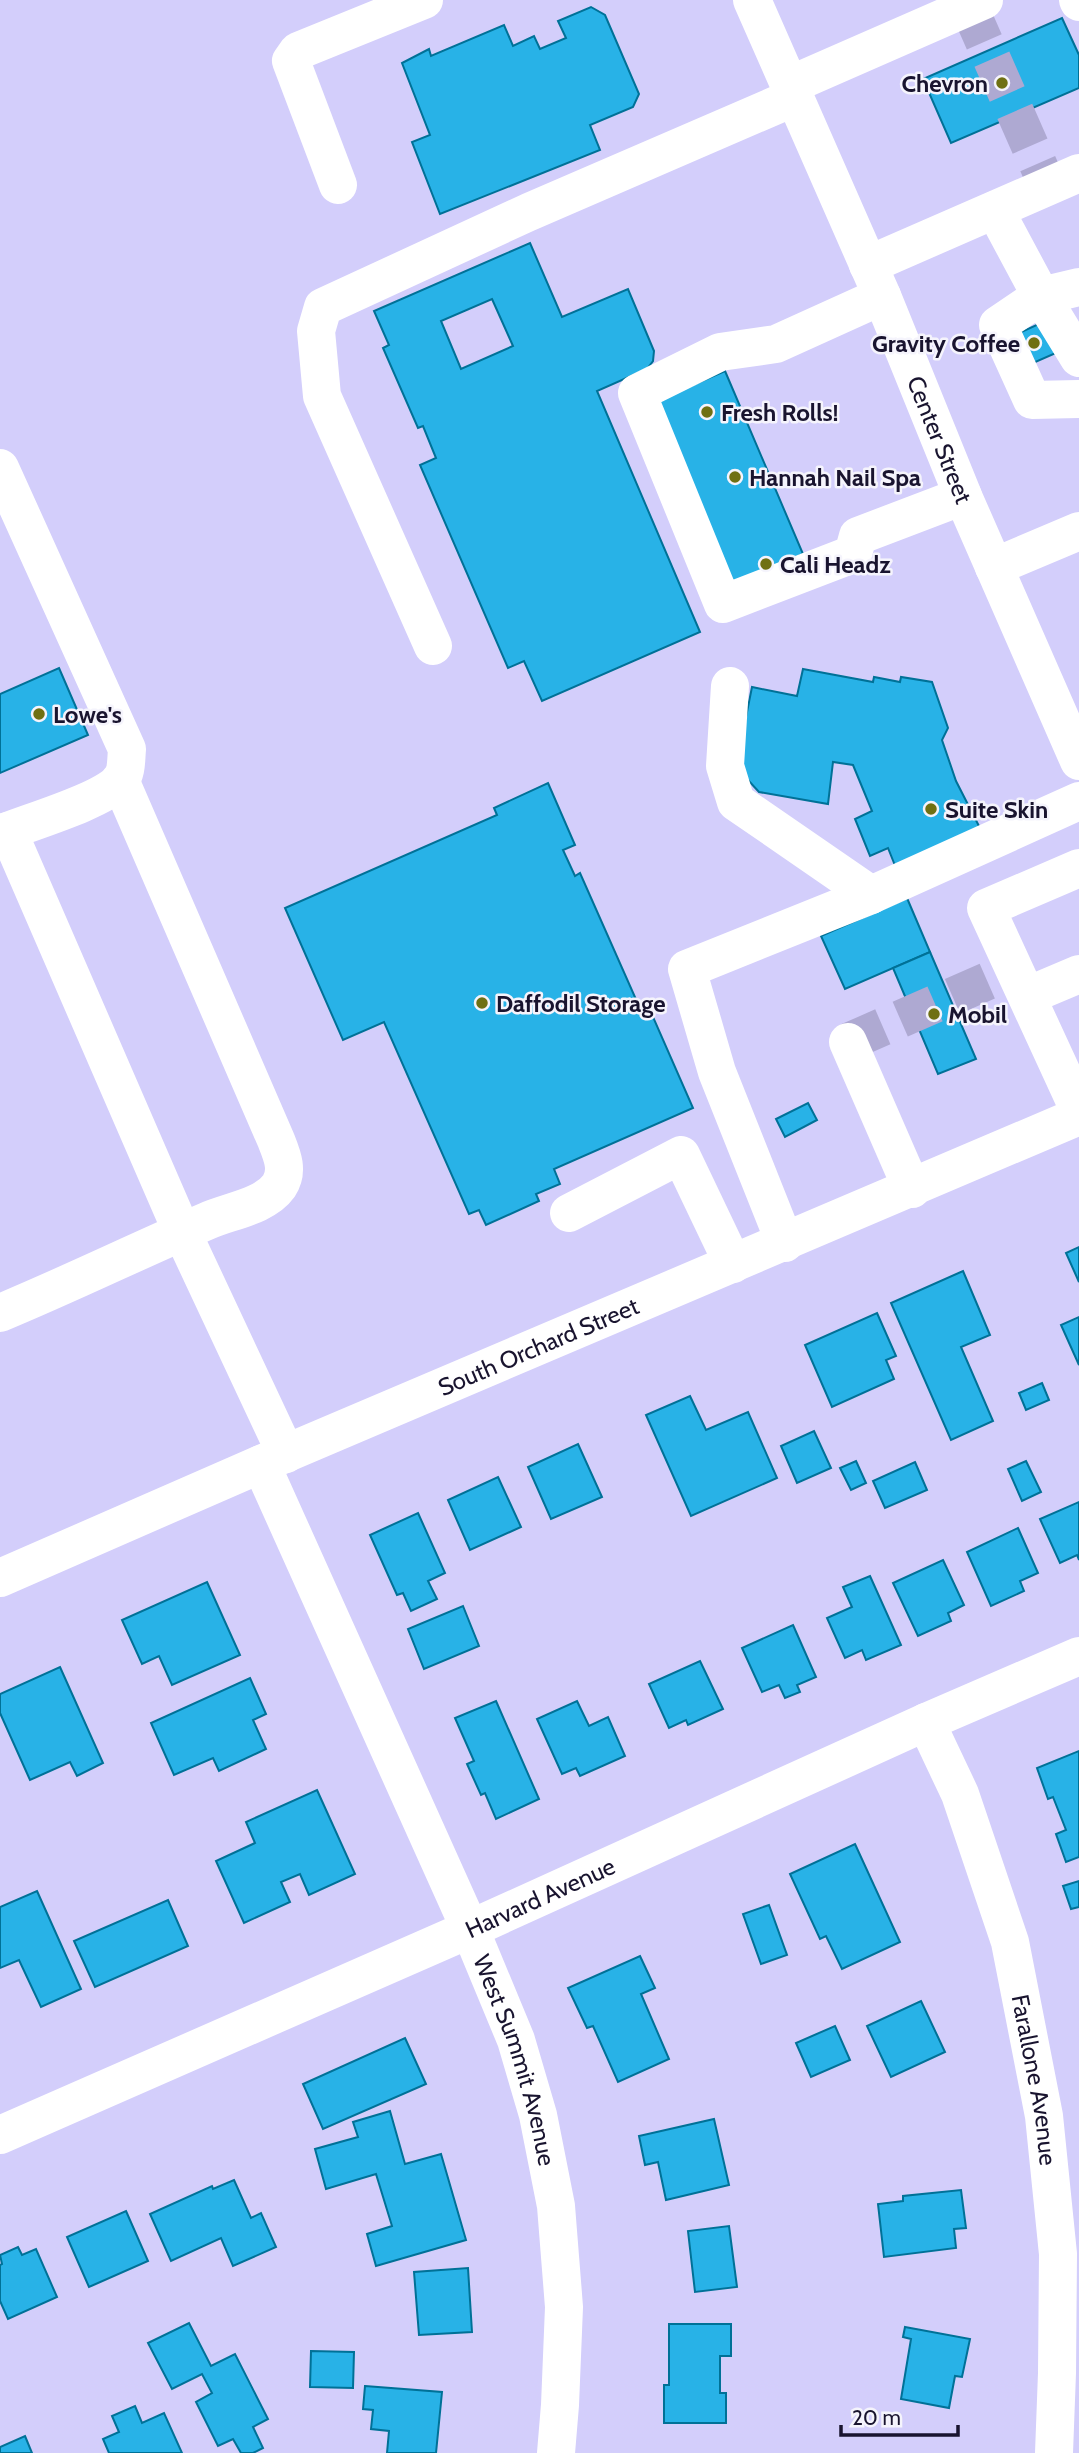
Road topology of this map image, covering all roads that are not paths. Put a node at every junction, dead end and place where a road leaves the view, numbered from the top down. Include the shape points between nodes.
1 (424, 0) edge
2 (752, 0) edge
3 (984, 0) edge
4 (912, 14) edge
5 (793, 91) junction
6 (1079, 173) edge
7 (338, 185) dead end
8 (995, 210) junction
9 (875, 281) junction
10 (1079, 286) edge
11 (1041, 296) junction
12 (1079, 358) edge
13 (1079, 399) edge
14 (0, 468) edge
15 (963, 496) junction
16 (1079, 531) edge
17 (994, 567) junction
18 (433, 646) dead end
19 (730, 686) dead end
20 (1079, 761) edge
21 (121, 780) junction
22 (1079, 801) edge
23 (4, 832) edge
24 (1079, 868) edge
25 (871, 895) junction
26 (1079, 974) edge
27 (1027, 996) junction
28 (848, 1042) dead end
29 (1079, 1110) edge
30 (1079, 1116) edge
31 (912, 1189) junction
32 (569, 1213) dead end
33 (182, 1232) junction
34 (785, 1242) junction
35 (733, 1264) junction
36 (0, 1313) edge
37 (274, 1459) junction
38 (0, 1578) edge
39 (1079, 1656) edge
40 (926, 1722) junction
41 (470, 1928) junction
42 (0, 2135) edge
43 (556, 2453) edge
44 (1054, 2453) edge

1 - 7 street via 298,51 291,61
2 - 5 street, Center Street
3 - 4 street
4 - 5 street
5 - 9 street, Center Street
5 - 18 street via 323,307 316,331 322,396
6 - 8 street
8 - 9 street
8 - 11 street
9 - 15 street, Center Street
9 - 15 street via 776,344 720,352 636,393 723,604 853,554 858,536
10 - 11 street
11 - 12 street
11 - 13 street via 998,325 1032,400
14 - 21 street via 127,749
15 - 17 street, Center Street
16 - 17 street
17 - 20 street, Center Street
19 - 25 street via 725,766 736,802
21 - 23 street via 92,798
21 - 33 street via 285,1170 281,1184 270,1195
22 - 25 street
23 - 33 street, West Summit Avenue
24 - 27 street via 986,908
25 - 34 street via 687,969 717,1072
26 - 27 street
27 - 29 street
28 - 31 street
30 - 31 street, South Orchard Street
31 - 34 street, South Orchard Street
32 - 35 street via 681,1155
33 - 36 street
33 - 37 street, West Summit Avenue
34 - 35 street, South Orchard Street
35 - 37 street, South Orchard Street
37 - 38 street, South Orchard Street
37 - 41 street, West Summit Avenue
39 - 40 street, Harvard Avenue
40 - 41 street, Harvard Avenue
40 - 44 street, Farallone Avenue via 960,1794 1010,1942 1044,2116 1058,2254
41 - 42 street, Harvard Avenue
41 - 43 street, West Summit Avenue via 520,2052 556,2206 564,2307

